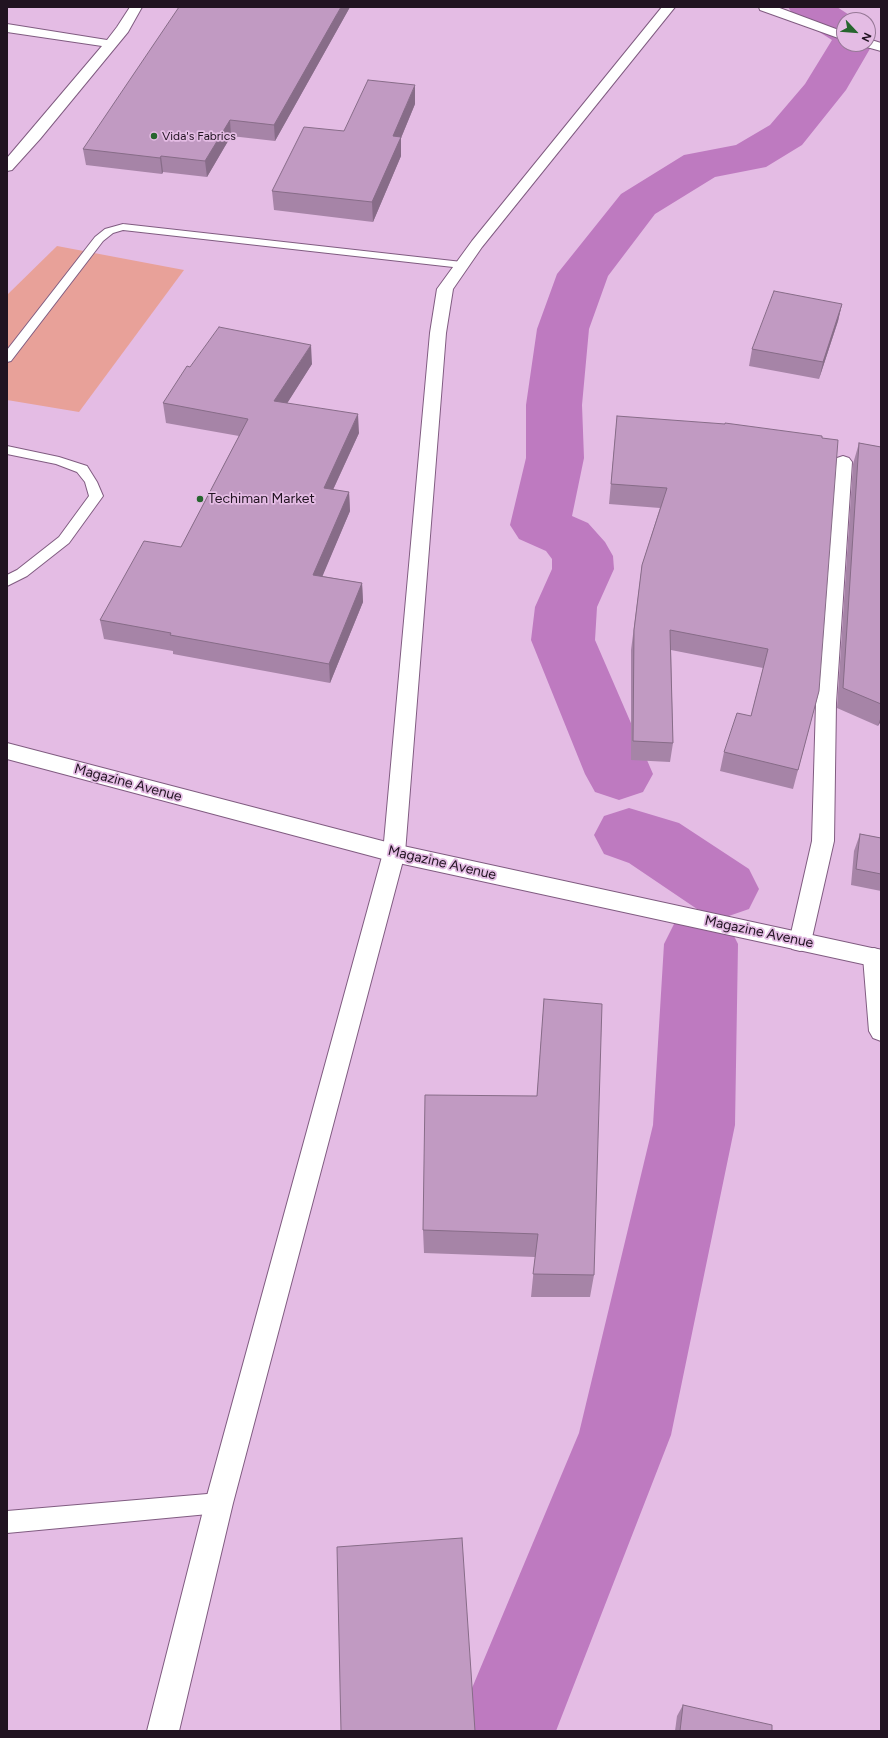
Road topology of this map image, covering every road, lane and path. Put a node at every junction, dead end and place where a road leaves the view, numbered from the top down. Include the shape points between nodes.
1 (136, 7) edge
2 (669, 7) edge
3 (765, 7) edge
4 (7, 28) edge
5 (836, 33) edge
6 (110, 44) junction
7 (14, 151) edge
8 (7, 167) edge
9 (462, 265) junction
10 (7, 358) edge
11 (7, 450) edge
12 (843, 462) dead end
13 (7, 582) edge
14 (7, 752) edge
15 (394, 853) junction
16 (800, 942) junction
17 (877, 958) edge
18 (881, 1031) edge
19 (219, 1503) junction
20 (7, 1522) edge
21 (163, 1731) edge

1 - 6 street via 123,29
2 - 9 street
3 - 5 street
4 - 6 street
6 - 7 street
7 - 8 street
9 - 10 lane via 123,227 109,231 99,240
9 - 15 street via 445,289 438,333
11 - 13 lane via 58,461 82,470 91,482 96,496 64,540
12 - 16 street via 826,703 823,841
14 - 15 street, Magazine Avenue
15 - 16 street, Magazine Avenue
15 - 19 street
16 - 17 street, Magazine Avenue
17 - 18 street
19 - 20 lane
19 - 21 street

